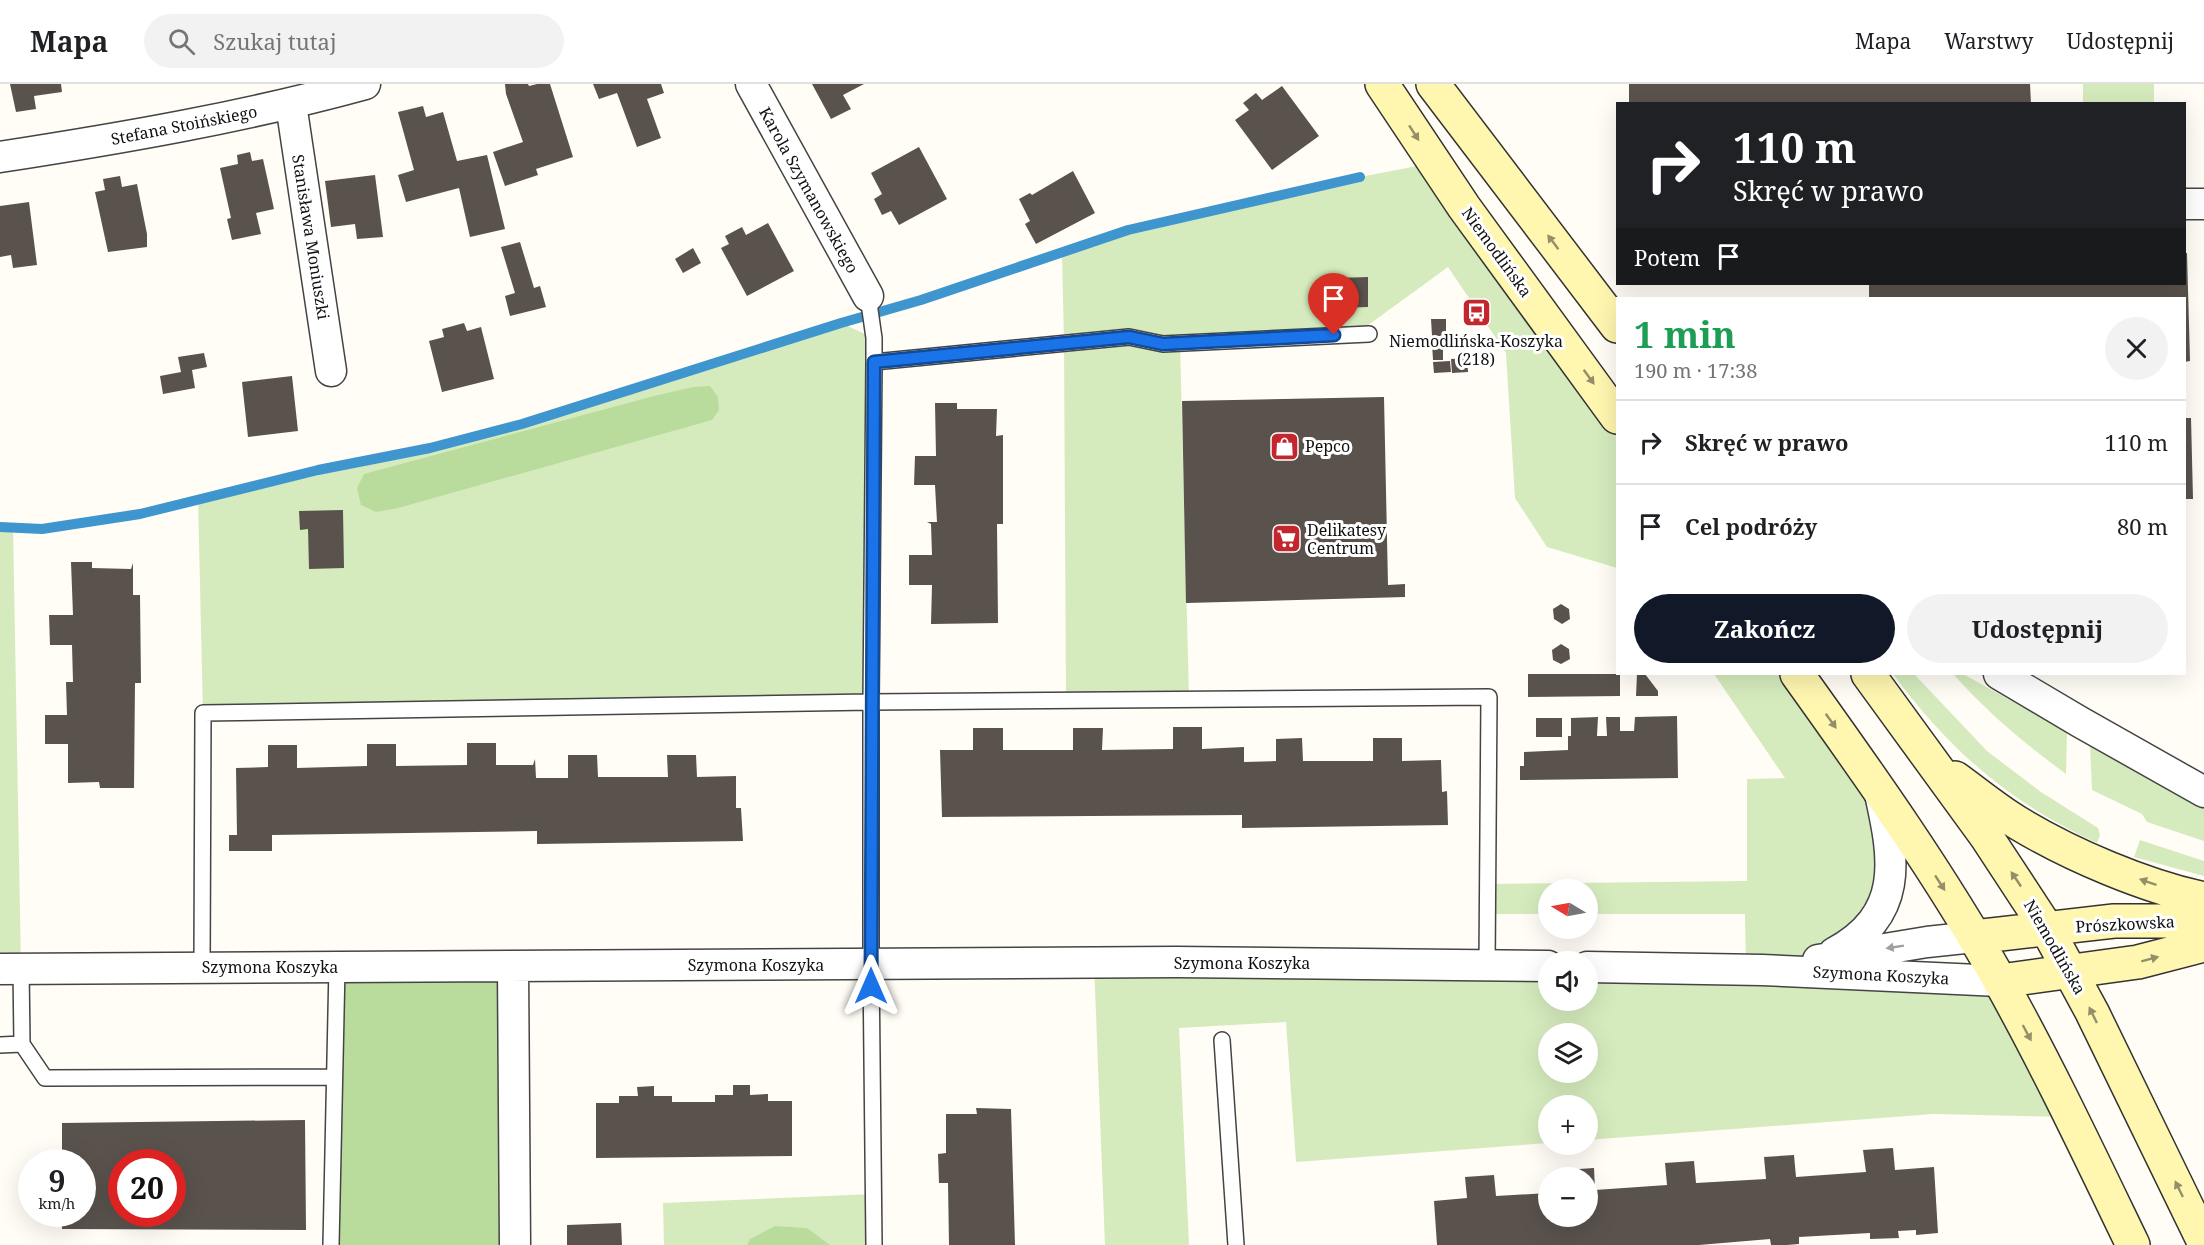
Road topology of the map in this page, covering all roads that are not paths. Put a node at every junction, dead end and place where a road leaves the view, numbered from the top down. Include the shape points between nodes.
1 (365, 84) edge
2 (751, 84) edge
3 (1382, 84) edge
4 (1433, 84) edge
5 (330, 89) edge
6 (291, 104) junction
7 (0, 157) edge
8 (2186, 204) edge
9 (2204, 204) edge
10 (868, 296) joint
11 (1616, 325) edge
12 (1369, 334) dead end
13 (874, 362) junction
14 (332, 371) dead end
15 (1616, 416) edge
16 (1798, 675) edge
17 (1869, 675) edge
18 (2001, 675) edge
19 (871, 702) junction
20 (1917, 741) junction
21 (1879, 788) junction
22 (2204, 792) edge
23 (2204, 899) edge
24 (2204, 921) edge
25 (2047, 929) junction
26 (1974, 937) junction
27 (2204, 945) edge
28 (1821, 959) junction
29 (871, 965) junction
30 (1486, 965) junction
31 (202, 966) junction
32 (1538, 966) edge
33 (513, 967) junction
34 (1598, 967) edge
35 (337, 968) junction
36 (10, 969) edge
37 (1762, 970) junction
38 (2072, 973) junction
39 (2000, 981) junction
40 (1222, 1040) dead end
41 (0, 1044) edge
42 (22, 1044) junction
43 (334, 1077) junction
44 (2204, 1242) edge
45 (331, 1245) edge
46 (515, 1245) edge
47 (874, 1245) edge
48 (1236, 1245) edge
49 (2133, 1245) edge

1 - 5 street, Stefana Stoińskiego
2 - 10 street, Karola Szymanowskiego
3 -> 15 main road, Niemodlińska via 1458,198
11 -> 4 main road
5 - 6 street, Stefana Stoińskiego
6 - 7 street, Stefana Stoińskiego
6 - 14 street, Stanisława Moniuszki
8 - 9 street
10 - 13 lane
12 - 13 lane via 1163,344 1129,337
13 - 19 lane
16 -> 21 main road
17 - 20 main road, Niemodlińska
18 - 22 street
19 - 29 lane
19 - 30 lane via 1489,697
19 - 31 lane via 202,713
23 -> 20 main road via 2107,867 2058,845 1945,770
25 -> 20 main road, Niemodlińska
21 -> 26 main road
21 - 28 street via 1890,838 1887,892 1878,916 1867,930
24 - 25 main road, Prószkowska via 2114,921
25 - 26 main road, Prószkowska
25 - 38 main road, Niemodlińska
26 -> 28 street, Szymona Koszyka
26 - 39 main road
38 -> 27 main road, Prószkowska via 2138,963
28 - 37 street, Szymona Koszyka
29 - 30 street, Szymona Koszyka
29 - 33 street, Szymona Koszyka
29 - 47 lane
30 - 32 street, Szymona Koszyka
31 - 35 street, Szymona Koszyka
31 - 36 street, Szymona Koszyka
33 - 35 street, Szymona Koszyka
33 - 46 street
34 - 37 street, Szymona Koszyka
35 - 43 lane
36 - 42 lane
37 - 39 street, Szymona Koszyka
38 - 39 main road, Prószkowska
44 -> 38 main road, Niemodlińska
39 -> 49 main road
40 - 48 lane
41 - 42 lane
42 - 43 lane via 45,1078
43 - 45 lane

